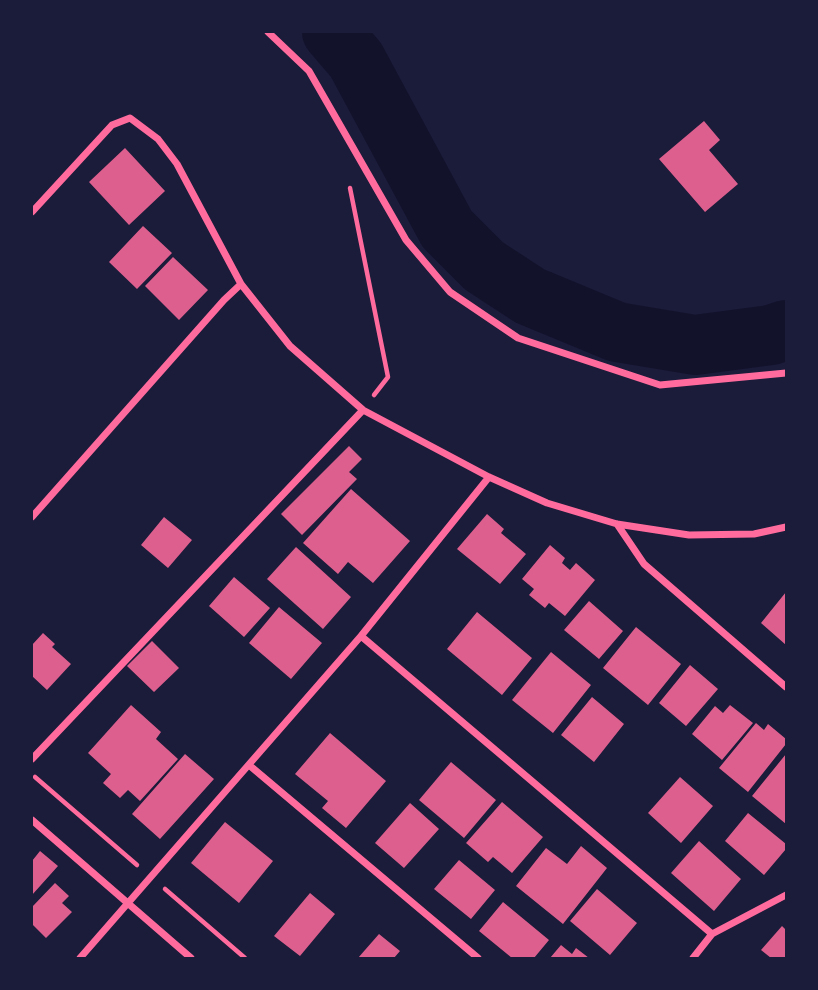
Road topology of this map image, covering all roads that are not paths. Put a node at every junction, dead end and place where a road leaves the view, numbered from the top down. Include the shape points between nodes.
1 (268, 32) edge
2 (32, 212) edge
3 (241, 284) junction
4 (786, 373) edge
5 (363, 410) junction
6 (489, 477) junction
7 (32, 517) edge
8 (617, 524) junction
9 (786, 527) edge
10 (361, 636) junction
11 (786, 687) edge
12 (32, 759) edge
13 (249, 765) junction
14 (32, 820) edge
15 (786, 895) edge
16 (127, 905) junction
17 (712, 934) junction
18 (80, 958) edge
19 (191, 958) edge
20 (478, 958) edge
21 (693, 958) edge

1 - 4 street via 309,71 406,240 450,292 518,338 660,385
2 - 3 street via 112,125 130,118 158,139 177,164
3 - 5 street via 290,345
3 - 7 street
5 - 6 street
5 - 12 street
6 - 8 street via 547,503
6 - 10 street
8 - 9 street via 689,535 754,534
8 - 11 street via 644,565
10 - 13 street
10 - 17 street
13 - 16 street
13 - 20 street
14 - 16 street
15 - 17 street
16 - 18 street
16 - 19 street
17 - 21 street

